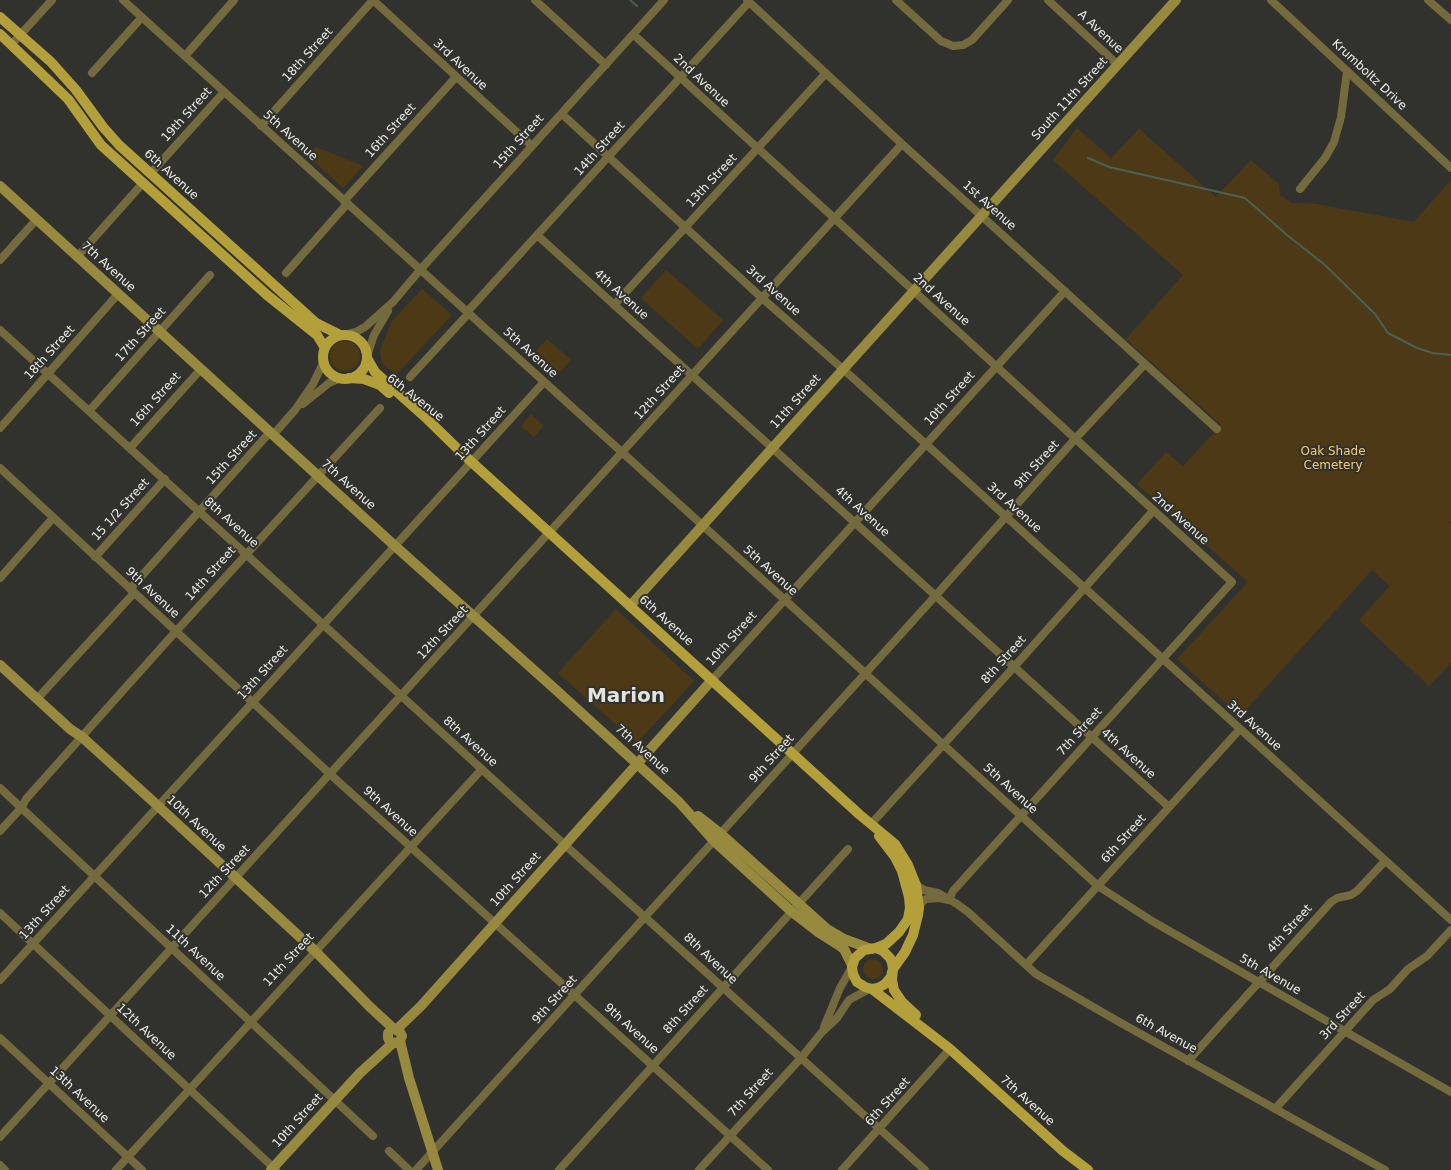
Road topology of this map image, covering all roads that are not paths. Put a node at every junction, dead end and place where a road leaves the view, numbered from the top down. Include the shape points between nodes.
1 (52, 0) edge
2 (123, 0) edge
3 (234, 0) edge
4 (373, 0) edge
5 (535, 0) edge
6 (664, 0) edge
7 (896, 0) edge
8 (1008, 0) edge
9 (1048, 0) edge
10 (1176, 0) edge
11 (1270, 0) edge
12 (1428, 0) edge
13 (748, 1) edge
14 (0, 17) edge
15 (142, 17) junction
16 (1451, 20) edge
17 (0, 34) edge
18 (20, 35) junction
19 (634, 35) junction
20 (11, 45) junction
21 (185, 56) junction
22 (606, 65) junction
23 (1118, 65) junction
24 (1347, 71) junction
25 (92, 73) dead end
26 (826, 73) junction
27 (456, 77) junction
28 (680, 78) junction
29 (224, 92) junction
30 (562, 114) junction
31 (261, 126) junction
32 (902, 144) junction
33 (532, 146) junction
34 (758, 149) junction
35 (609, 157) junction
36 (1451, 168) edge
37 (151, 173) junction
38 (143, 183) junction
39 (0, 186) edge
40 (1300, 189) dead end
41 (345, 202) junction
42 (982, 215) junction
43 (834, 218) junction
44 (36, 220) junction
45 (685, 227) junction
46 (537, 235) junction
47 (77, 257) junction
48 (0, 260) edge
49 (420, 270) junction
50 (286, 273) dead end
51 (210, 275) dead end
52 (914, 291) junction
53 (1065, 291) junction
54 (118, 294) junction
55 (762, 298) junction
56 (393, 302) junction
57 (614, 305) junction
58 (467, 313) junction
59 (0, 330) edge
60 (160, 332) junction
61 (342, 335) junction
62 (325, 348) junction
63 (367, 357) junction
64 (324, 361) junction
65 (1146, 364) junction
66 (996, 367) junction
67 (201, 369) junction
68 (843, 369) junction
69 (47, 373) junction
70 (692, 376) junction
71 (410, 377) dead end
72 (343, 378) junction
73 (544, 382) junction
74 (380, 408) dead end
75 (295, 410) junction
76 (89, 411) junction
77 (0, 428) edge
78 (1217, 429) dead end
79 (272, 434) junction
80 (444, 437) junction
81 (1075, 440) junction
82 (926, 445) junction
83 (130, 448) junction
84 (773, 448) junction
85 (622, 452) junction
86 (472, 462) junction
87 (0, 468) edge
88 (318, 476) junction
89 (165, 479) junction
90 (1153, 511) junction
91 (200, 512) junction
92 (1006, 517) junction
93 (53, 518) junction
94 (855, 523) junction
95 (702, 526) junction
96 (549, 533) junction
97 (395, 546) junction
98 (246, 554) junction
99 (95, 556) junction
100 (0, 578) edge
101 (1232, 582) joint
102 (1084, 588) junction
103 (132, 591) junction
104 (936, 596) junction
105 (785, 600) junction
106 (630, 606) junction
107 (474, 616) junction
108 (323, 625) junction
109 (176, 632) junction
110 (1163, 659) junction
111 (0, 665) edge
112 (1014, 667) junction
113 (865, 674) junction
114 (712, 680) junction
115 (401, 696) junction
116 (37, 699) junction
117 (253, 702) junction
118 (1240, 729) junction
119 (82, 737) junction
120 (1092, 738) junction
121 (943, 744) junction
122 (793, 754) junction
123 (637, 764) junction
124 (482, 769) junction
125 (330, 774) junction
126 (0, 788) edge
127 (158, 806) junction
128 (22, 808) junction
129 (1169, 808) junction
130 (1020, 815) junction
131 (871, 824) junction
132 (0, 831) edge
133 (717, 837) junction
134 (565, 845) junction
135 (411, 847) junction
136 (848, 849) dead end
137 (1385, 861) junction
138 (95, 876) junction
139 (236, 879) junction
140 (916, 885) junction
141 (1098, 886) junction
142 (949, 900) junction
143 (795, 908) junction
144 (919, 908) junction
145 (0, 913) edge
146 (646, 917) junction
147 (1451, 920) edge
148 (494, 922) junction
149 (1451, 930) edge
150 (33, 944) junction
151 (171, 948) junction
152 (874, 948) junction
153 (315, 952) junction
154 (1026, 965) junction
155 (852, 966) junction
156 (894, 969) junction
157 (0, 980) edge
158 (1259, 982) junction
159 (723, 987) junction
160 (870, 989) junction
161 (575, 995) junction
162 (907, 1011) junction
163 (110, 1015) junction
164 (250, 1021) junction
165 (1345, 1031) junction
166 (822, 1032) junction
167 (394, 1037) junction
168 (0, 1038) edge
169 (950, 1049) junction
170 (801, 1058) junction
171 (1188, 1061) junction
172 (653, 1065) junction
173 (48, 1083) junction
174 (189, 1089) junction
175 (1451, 1092) edge
176 (335, 1100) junction
177 (1275, 1109) junction
178 (880, 1129) junction
179 (730, 1135) junction
180 (373, 1136) dead end
181 (0, 1137) edge
182 (389, 1151) dead end
183 (432, 1153) junction
184 (128, 1157) junction
185 (0, 1165) edge
186 (274, 1169) edge
187 (5, 1170) edge
188 (116, 1170) edge
189 (142, 1170) edge
190 (409, 1170) edge
191 (416, 1170) edge
192 (438, 1170) edge
193 (559, 1170) edge
194 (698, 1170) edge
195 (768, 1170) edge
196 (842, 1170) edge
197 (925, 1170) edge
198 (1088, 1170) edge
199 (1385, 1170) edge

1 - 18 street
2 - 15 street, 5th Avenue
3 - 21 street
4 - 27 street, 3rd Avenue
4 - 31 street, 18th Street
5 - 22 street
6 - 19 street, 15th Street
7 - 8 street via 941,41 953,46 963,45 972,40
9 - 23 street, A Avenue
10 - 23 street, South 11th Street
11 - 24 street, Krumboltz Drive
12 - 16 street
13 - 26 street, 1st Avenue
13 - 28 street, 14th Street
14 - 18 main road, 6th Avenue
15 - 21 street, 5th Avenue
15 - 25 street
17 - 20 main road, 6th Avenue
18 - 20 street
18 - 37 main road, 6th Avenue via 51,62 119,145
19 - 22 street, 15th Street
19 - 28 street, 2nd Avenue
20 - 38 main road, 6th Avenue via 68,99 101,145
21 - 29 street, 5th Avenue
22 - 30 street, 15th Street
23 - 42 street, South 11th Street
24 - 36 street, Krumboltz Drive
24 - 40 street via 1341,117 1334,142 1325,158
26 - 32 street, 1st Avenue
26 - 34 street, 13th Street
27 - 33 street, 3rd Avenue
27 - 41 street, 16th Street
28 - 34 street, 2nd Avenue
28 - 35 street, 14th Street
29 - 31 street, 5th Avenue
29 - 37 street, 19th Street
30 - 33 street, 15th Street
30 - 35 street, 3rd Avenue
31 - 41 street, 5th Avenue
32 - 42 street, 1st Avenue
32 - 43 street, 12th Street
33 - 49 street, 15th Street
34 - 43 street, 2nd Avenue
34 - 45 street, 13th Street
35 - 45 street, 3rd Avenue
35 - 46 street, 14th Street
37 - 61 main road, 6th Avenue via 316,323
38 - 47 street
38 - 62 main road, 6th Avenue via 268,295 310,328
39 - 44 street, 7th Avenue
41 - 49 street, 5th Avenue
41 - 50 street, 16th Street
42 - 52 street, 11th Street
42 - 53 street, 1st Avenue
43 - 52 street, 2nd Avenue
43 - 55 street, 12th Street
44 - 47 street, 7th Avenue
44 - 48 street
45 - 55 street, 3rd Avenue
45 - 57 street, 13th Street
46 - 57 street, 4th Avenue
46 - 58 street, 14th Street
47 - 54 street, 7th Avenue
49 - 56 street, 15th Street
49 - 58 street, 5th Avenue
51 - 60 street, 17th Street
52 - 66 street, 2nd Avenue
52 - 68 street, 11th Street
53 - 65 street, 1st Avenue
53 - 66 street, 10th Street
54 - 60 street, 7th Avenue
54 - 69 street, 18th Street
55 - 68 street, 3rd Avenue
55 - 70 street, 12th Street
56 - 61 street, 15th Street via 365,327
56 - 63 street, 15th Street via 374,335
57 - 70 street, 4th Avenue
58 - 71 street, 14th Street
58 - 73 street, 5th Avenue
59 - 69 street, 8th Avenue
60 - 67 street, 7th Avenue
60 - 76 street, 17th Street
61 - 62 main road via 334,338
61 - 63 main road via 358,339
62 - 64 main road
63 - 72 main road via 360,373
63 - 80 main road, 6th Avenue via 376,373
64 - 72 main road via 331,373
64 - 75 street, 15th Street via 313,384
65 - 78 street, 1st Avenue
65 - 81 street, 9th Street
66 - 81 street, 2nd Avenue
66 - 82 street, 10th Street
67 - 79 street, 7th Avenue
67 - 83 street, 16th Street
68 - 82 street, 3rd Avenue
68 - 84 street, 11th Street
69 - 76 street, 8th Avenue
69 - 77 street, 18th Street
70 - 84 street, 4th Avenue
70 - 85 street, 12th Street
72 - 75 street, 15th Street via 329,382
72 - 80 main road, 6th Avenue via 364,379 380,385
73 - 85 street, 5th Avenue
73 - 86 street, 13th Street
74 - 88 street, 14th Street
75 - 79 street, 15th Street
76 - 83 street, 8th Avenue
79 - 88 street, 7th Avenue
79 - 91 street, 15th Street
80 - 86 main road, 6th Avenue
81 - 90 street, 2nd Avenue
81 - 92 street, 9th Street
82 - 92 street, 3rd Avenue
82 - 94 street, 10th Street
83 - 89 street, 8th Avenue
84 - 94 street, 4th Avenue
84 - 95 street, 11th Street
85 - 95 street, 5th Avenue
85 - 96 street, 12th Street
86 - 96 main road, 6th Avenue
86 - 97 street, 13th Street
87 - 93 street, 9th Avenue
88 - 97 street, 7th Avenue
88 - 98 street, 14th Street
89 - 91 street, 8th Avenue
89 - 99 street, 15 1/2 Street
90 - 101 street, 2nd Avenue
90 - 102 street, 8th Street
91 - 98 street, 8th Avenue
91 - 103 street, 15th Street
92 - 102 street, 3rd Avenue
92 - 104 street, 9th Street
93 - 99 street, 9th Avenue
93 - 100 street
94 - 104 street, 4th Avenue
94 - 105 street, 10th Street
95 - 105 street, 5th Avenue
95 - 106 street, 11th Street
96 - 106 main road, 6th Avenue
96 - 107 street, 12th Street
97 - 107 street, 7th Avenue
97 - 108 street, 13th Street
98 - 108 street, 8th Avenue
98 - 109 street, 14th Street
99 - 103 street, 9th Avenue
101 - 110 street, 7th Street
102 - 110 street, 3rd Avenue
102 - 112 street, 8th Street
103 - 109 street, 9th Avenue
103 - 116 street, 15th Street
104 - 112 street, 4th Avenue
104 - 113 street, 9th Street
105 - 113 street, 5th Avenue
105 - 114 street, 10th Street
106 - 114 main road, 6th Avenue
107 - 115 street, 12th Street
107 - 123 street, 7th Avenue
108 - 115 street, 8th Avenue
108 - 117 street, 13th Street
109 - 117 street, 9th Avenue
109 - 119 street, 14th Street
110 - 118 street, 3rd Avenue
110 - 120 street, 7th Street
111 - 116 street, 10th Avenue
112 - 120 street, 4th Avenue
112 - 121 street, 8th Street
113 - 121 street, 5th Avenue
113 - 122 street, 9th Street
114 - 122 main road, 6th Avenue
114 - 123 street, 10th Street
115 - 124 street, 8th Avenue
115 - 125 street, 12th Street
116 - 119 street, 10th Avenue
117 - 125 street, 9th Avenue
117 - 127 street, 13th Street
118 - 129 street, 6th Street
118 - 137 street, 3rd Avenue
119 - 127 street, 10th Avenue
119 - 128 street, 14th Street via 26,799
120 - 129 street, 4th Avenue
120 - 130 street, 7th Street
121 - 130 street, 5th Avenue
121 - 131 street, 8th Street
122 - 131 main road, 6th Avenue
122 - 133 street, 9th Street
123 - 133 street, 7th Avenue
123 - 134 street, 10th Street
124 - 134 street, 8th Avenue
124 - 135 street, 11th Street
125 - 135 street, 9th Avenue
125 - 139 street, 12th Street
126 - 128 street, 11th Avenue
127 - 138 street, 13th Street
127 - 139 street, 10th Avenue
128 - 132 street, 14th Street
128 - 138 street, 11th Avenue
129 - 141 street, 6th Street
130 - 141 street, 5th Avenue
130 - 142 street, 7th Street via 953,891
131 - 140 main road, 6th Avenue via 895,844
131 - 152 main road, 6th Avenue via 902,871 909,897 910,913 904,926 891,940
133 - 143 street, 7th Avenue
133 - 146 street, 9th Street
134 - 146 street, 8th Avenue
134 - 148 street, 10th Street
135 - 148 street, 9th Avenue
135 - 153 street, 11th Street
136 - 143 street, 8th Street
137 - 147 street, 3rd Avenue
137 - 158 street, 4th Street via 1357,892 1331,902
138 - 150 street, 13th Street
138 - 151 street, 11th Avenue
139 - 151 street, 12th Street
139 - 153 street, 10th Avenue
140 - 142 street, 6th Avenue
140 - 144 main road
141 - 154 street, 6th Street
141 - 158 street, 5th Avenue via 1152,921
142 - 144 street, 6th Avenue via 926,899
142 - 154 street, 6th Avenue via 968,912
143 - 152 street, 7th Avenue via 844,939
143 - 155 street, 7th Avenue via 818,932 844,949
143 - 159 street, 8th Street
144 - 156 main road via 913,933
145 - 150 street, 12th Avenue
146 - 159 street, 8th Avenue
146 - 161 street, 9th Street
148 - 161 street, 9th Avenue
148 - 167 street, 10th Street
149 - 165 street, 3rd Street via 1427,956 1408,969 1390,989 1373,1000
150 - 157 street, 13th Street
150 - 163 street, 12th Avenue
151 - 163 street, 12th Street
151 - 164 street, 11th Avenue
152 - 155 main road via 864,950
152 - 156 main road via 887,954
153 - 164 street, 11th Street
153 - 167 street, 10th Avenue via 370,1007
154 - 171 street, 6th Avenue via 1036,974
155 - 160 main road via 857,982
155 - 166 street, 7th Street
156 - 160 main road via 885,984
156 - 162 main road
158 - 165 street, 5th Avenue
158 - 171 street, 4th Street
159 - 170 street, 8th Avenue
159 - 172 street, 8th Street
160 - 162 main road
160 - 166 street, 7th Street via 849,1000 837,1018
161 - 172 street, 9th Avenue
161 - 183 street, 9th Street
162 - 169 main road, 7th Avenue
163 - 173 street, 12th Street
163 - 174 street, 12th Avenue
164 - 174 street, 11th Street
164 - 176 street, 11th Avenue
165 - 175 street, 5th Avenue
165 - 177 street, 3rd Street
166 - 170 street, 7th Street
167 - 176 street, 10th Street
167 - 183 street, 10th Avenue
168 - 173 street, 13th Avenue
169 - 178 street, 6th Street
169 - 198 main road, 7th Avenue via 1063,1151
170 - 178 street, 8th Avenue
170 - 179 street, 7th Street
171 - 177 street, 6th Avenue
172 - 179 street, 9th Avenue
172 - 193 street, 8th Street
173 - 181 street, 12th Street
173 - 184 street, 13th Avenue
174 - 184 street, 11th Street
174 - 186 street, 12th Avenue
176 - 180 street, 11th Avenue
176 - 186 street, 10th Street
177 - 199 street, 6th Avenue
178 - 196 street, 6th Street
178 - 197 street, 8th Avenue
179 - 194 street, 7th Street
179 - 195 street, 9th Avenue
182 - 190 street
183 - 191 street, 9th Street
183 - 192 street, 10th Avenue
184 - 188 street, 11th Street
184 - 189 street, 13th Avenue
185 - 187 street

